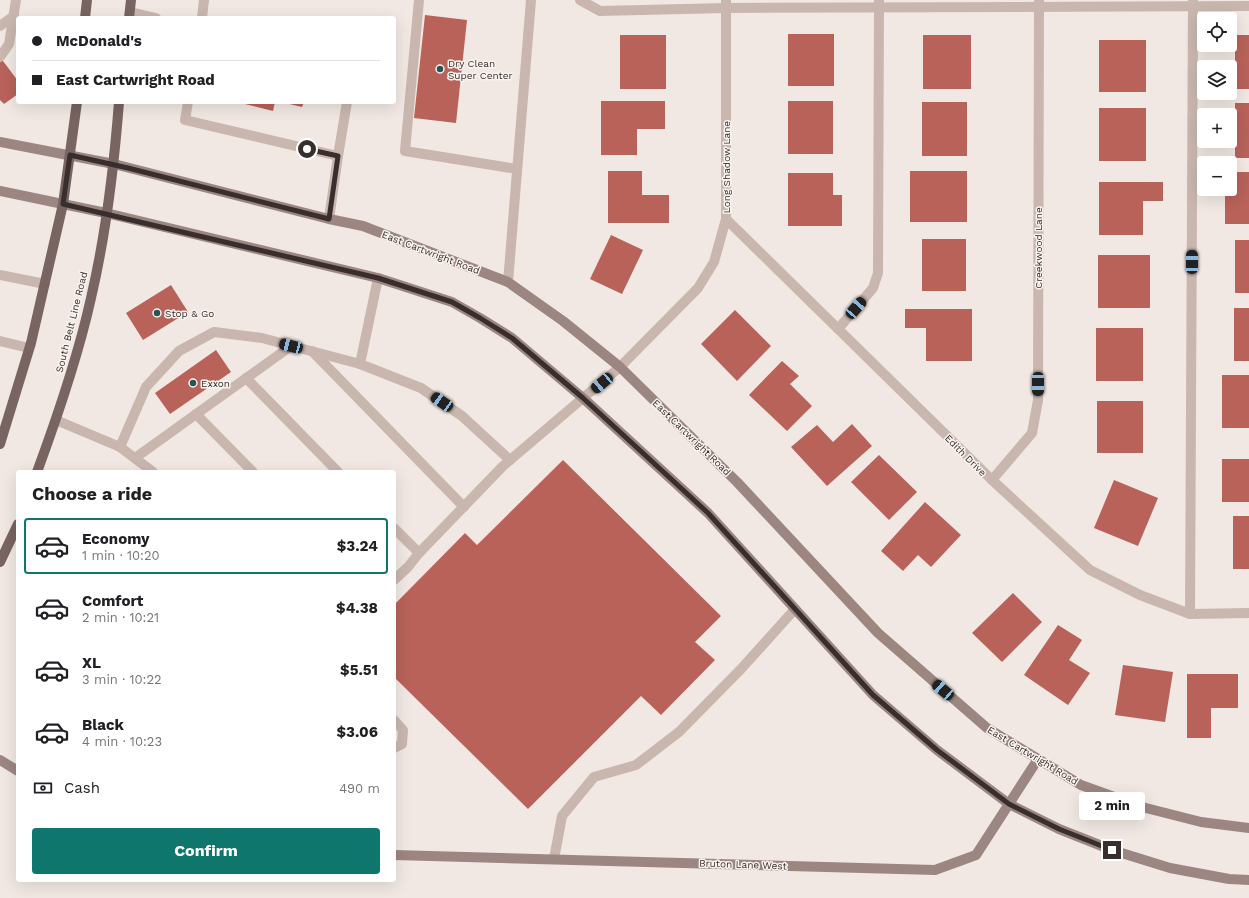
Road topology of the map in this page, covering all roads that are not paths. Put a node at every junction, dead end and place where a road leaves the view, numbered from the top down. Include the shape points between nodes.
1 (16, 0) edge
2 (87, 0) edge
3 (131, 0) edge
4 (204, 0) edge
5 (419, 0) edge
6 (531, 0) edge
7 (580, 0) edge
8 (1193, 3) edge
9 (726, 4) edge
10 (879, 4) edge
11 (1038, 4) edge
12 (1249, 6) edge
13 (130, 15) edge
14 (14, 16) junction
15 (85, 16) edge
16 (202, 16) edge
17 (0, 26) edge
18 (13, 46) edge
19 (0, 57) edge
20 (77, 104) edge
21 (119, 104) edge
22 (188, 104) edge
23 (347, 104) edge
24 (0, 142) edge
25 (70, 155) junction
26 (338, 156) junction
27 (114, 164) junction
28 (517, 169) junction
29 (0, 191) edge
30 (63, 204) junction
31 (106, 213) junction
32 (329, 219) junction
33 (726, 219) junction
34 (0, 275) edge
35 (378, 278) junction
36 (508, 282) junction
37 (45, 284) junction
38 (838, 329) junction
39 (0, 341) edge
40 (291, 346) junction
41 (29, 348) junction
42 (312, 351) junction
43 (360, 364) junction
44 (620, 367) junction
45 (246, 378) junction
46 (583, 398) junction
47 (196, 414) junction
48 (56, 420) junction
49 (1, 441) edge
50 (120, 447) junction
51 (135, 458) junction
52 (510, 460) junction
53 (38, 470) edge
54 (149, 470) edge
55 (251, 470) edge
56 (336, 470) edge
57 (992, 480) junction
58 (464, 507) junction
59 (16, 528) edge
60 (396, 530) edge
61 (419, 553) junction
62 (0, 562) edge
63 (396, 578) edge
64 (795, 609) junction
65 (1249, 613) edge
66 (1190, 614) junction
67 (396, 722) edge
68 (396, 747) edge
69 (1038, 759) junction
70 (0, 760) edge
71 (16, 770) edge
72 (1009, 804) junction
73 (1249, 828) edge
74 (396, 855) edge
75 (554, 859) junction
76 (1249, 880) edge

1 - 14 street
2 - 15 main road
3 - 13 main road
4 - 16 street
5 - 28 street via 405,151
6 - 28 street
7 - 9 street via 600,11
8 - 11 street
8 - 12 street
8 - 66 street
9 - 10 street
9 - 33 street, Long Shadow Lane
10 - 11 street
10 - 38 street via 878,272 873,288
11 - 57 street, Creekwood Lane via 1038,400 1032,433
14 - 17 street
14 - 18 street
18 - 19 street
20 - 25 main road
21 - 27 main road, South Belt Line Road
22 - 26 street via 185,120
23 - 26 street
24 - 25 main road, East Cartwright Road
25 - 27 main road, East Cartwright Road
25 - 30 main road
26 - 32 street
27 - 31 main road, South Belt Line Road
27 - 32 main road, East Cartwright Road
28 - 36 street
29 - 30 main road
30 - 31 main road
30 - 37 main road
31 - 35 main road
31 - 48 main road, South Belt Line Road via 92,298
32 - 36 main road, East Cartwright Road via 363,226
33 - 38 street, Edith Drive
33 - 44 street, Long Shadow Lane via 714,262 698,288
34 - 37 street
35 - 43 street
35 - 46 main road via 452,302 480,318 512,338
36 - 44 main road, East Cartwright Road via 563,321
37 - 41 main road
38 - 57 street, Edith Drive
39 - 41 street
40 - 42 street
40 - 45 street
40 - 50 street via 262,338 214,332 179,351 146,388
41 - 49 main road
42 - 43 street
42 - 58 street
43 - 52 street via 421,388 462,416
44 - 46 street, Long Shadow Lane
44 - 69 main road, East Cartwright Road via 738,482 878,633 987,728
45 - 47 street
45 - 56 street
46 - 52 street, Long Shadow Lane
46 - 64 main road via 708,513
47 - 51 street
47 - 55 street
48 - 50 street
48 - 53 main road, South Belt Line Road
50 - 51 street
51 - 54 street
52 - 58 street, Long Shadow Lane
57 - 66 street, Edith Drive via 1090,570 1140,595
58 - 61 street, Long Shadow Lane
59 - 62 main road
60 - 61 street
61 - 63 street, Long Shadow Lane
64 - 72 main road via 873,695 937,750
64 - 75 street via 679,732 636,765 594,777 562,816
65 - 66 street, Edith Drive
67 - 68 street via 403,730 402,744
69 - 72 main road, Bruton Lane West
69 - 73 main road, East Cartwright Road via 1081,785 1142,807 1201,822
70 - 71 main road
72 - 75 main road, Bruton Lane West via 976,855 935,870
72 - 76 main road via 1059,829 1112,850 1170,868 1229,879
74 - 75 main road, Bruton Lane West

